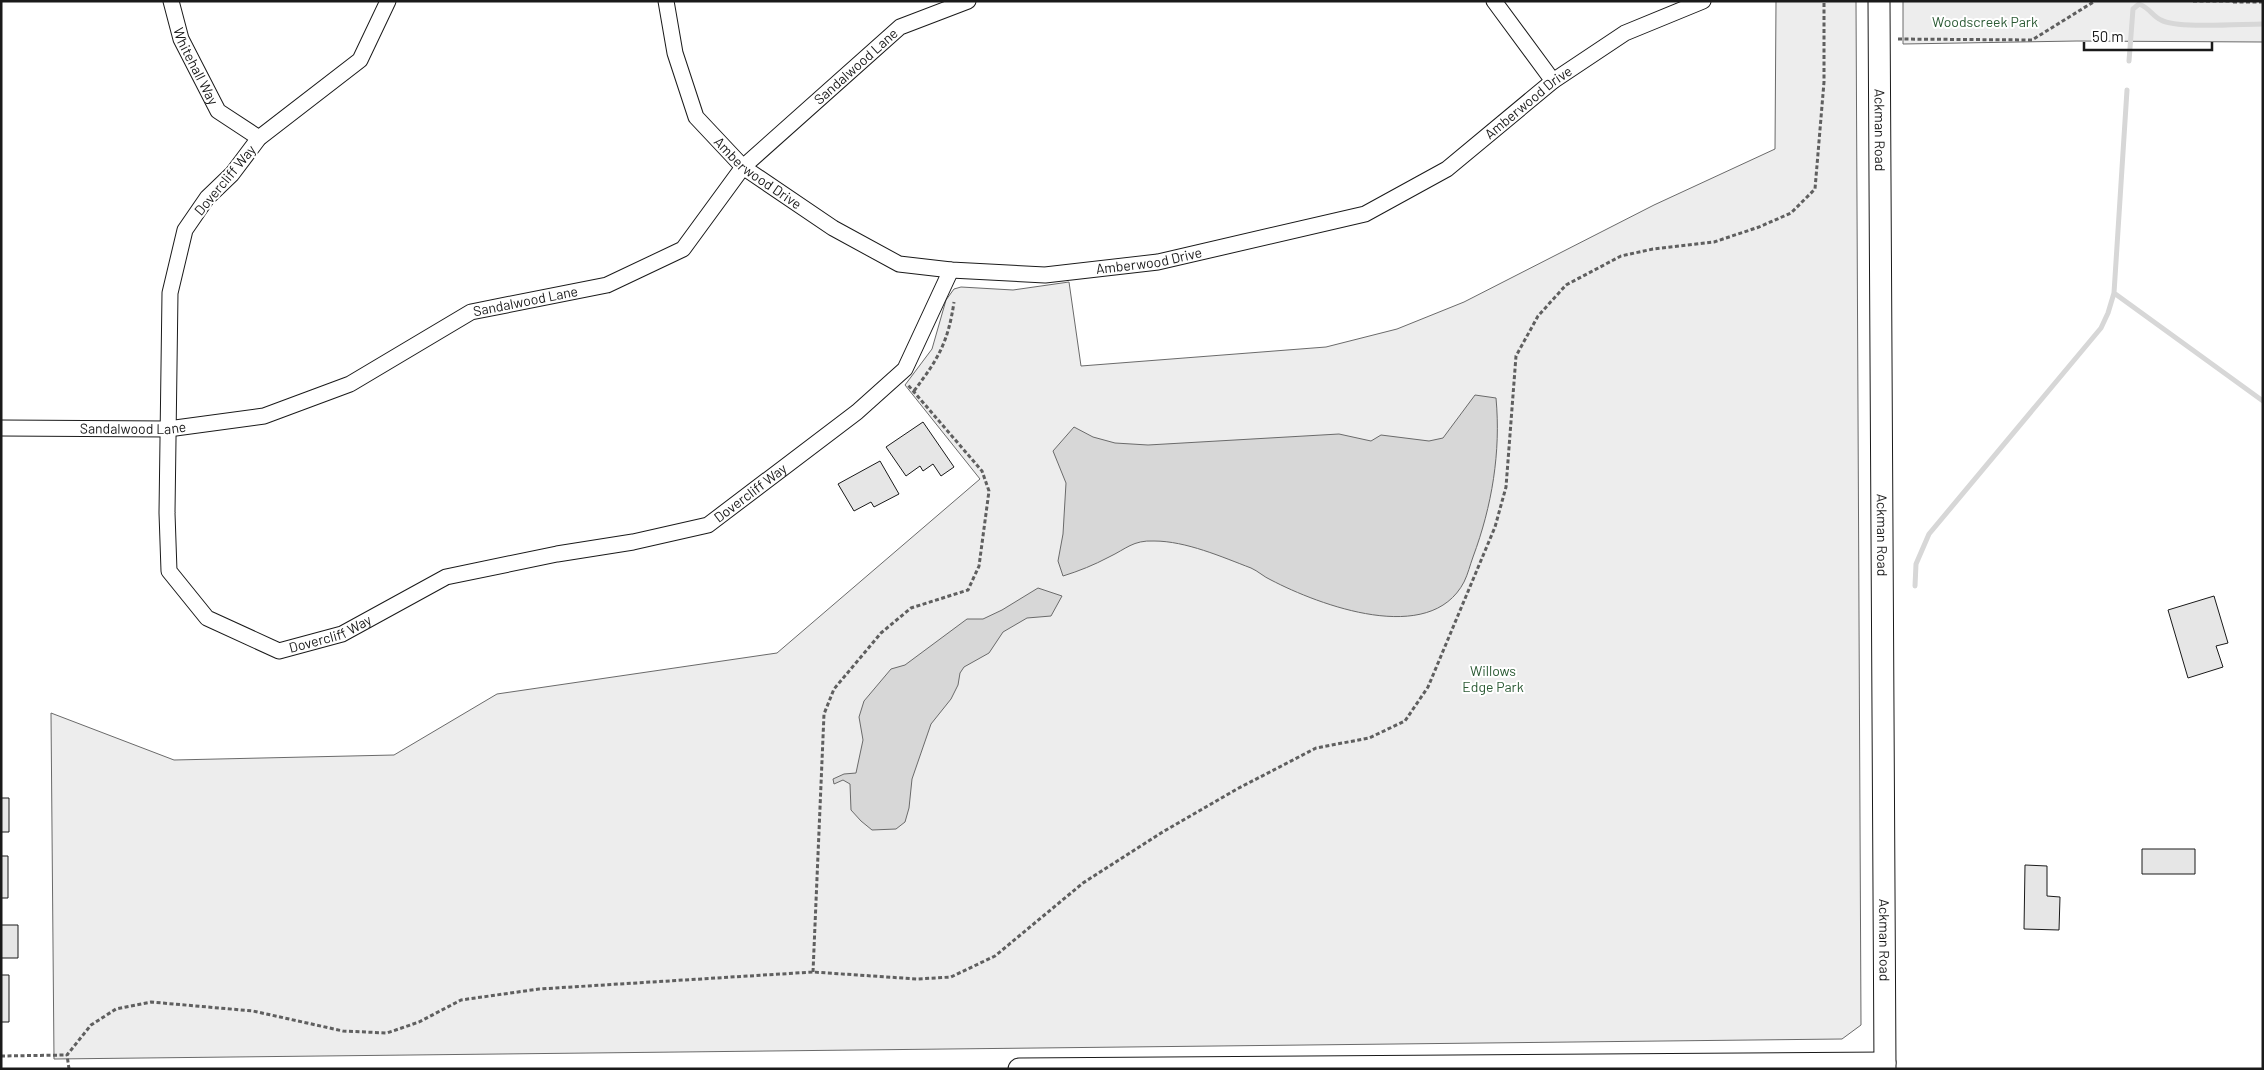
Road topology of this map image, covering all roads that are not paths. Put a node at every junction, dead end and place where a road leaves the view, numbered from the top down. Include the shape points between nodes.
1 (171, 1) edge
2 (388, 1) edge
3 (666, 1) edge
4 (968, 1) edge
5 (1494, 1) edge
6 (1703, 1) edge
7 (1879, 1) edge
8 (1553, 80) junction
9 (259, 138) junction
10 (743, 167) junction
11 (951, 270) junction
12 (1, 428) edge
13 (168, 429) junction
14 (1885, 1066) edge
15 (1019, 1069) edge

1 - 9 street, Whitehall Way via 181,39 218,111
2 - 9 street, Dovercliff Way via 360,60
3 - 10 street, Amberwood Drive via 675,53 696,117
4 - 10 street, Sandalwood Lane via 900,26
5 - 8 street
6 - 8 street, Amberwood Drive via 1625,33
7 - 14 street, Ackman Road
8 - 11 street, Amberwood Drive via 1447,169 1366,214 1158,262 1045,275
9 - 13 street, Dovercliff Way via 232,174 207,198 185,230 170,293
10 - 11 street, Amberwood Drive via 833,228 899,264
10 - 13 street, Sandalwood Lane via 683,248 607,285 471,312 350,384 264,416
11 - 13 street, Dovercliff Way via 905,369 856,412 708,525 446,578 342,634 279,651 208,618 169,571
12 - 13 street, Sandalwood Lane
14 - 15 street

